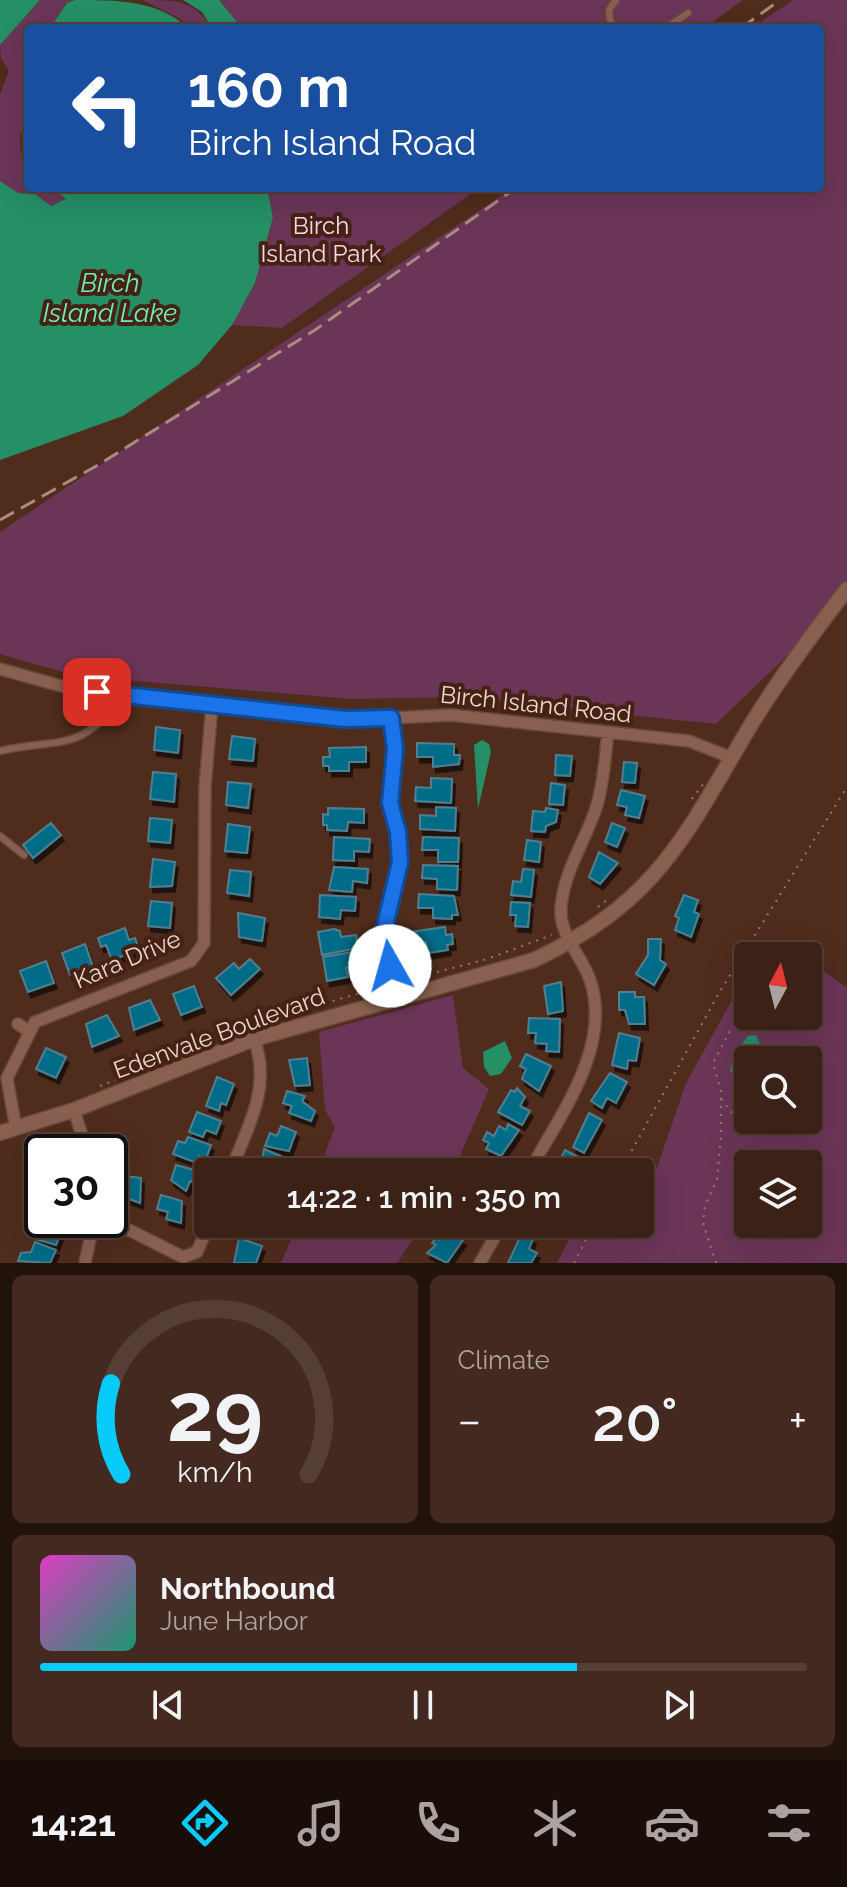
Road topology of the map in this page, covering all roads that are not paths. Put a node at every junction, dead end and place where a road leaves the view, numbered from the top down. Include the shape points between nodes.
1 (616, 0) edge
2 (688, 13) dead end
3 (611, 24) edge
4 (672, 24) edge
5 (847, 589) edge
6 (0, 669) edge
7 (122, 694) junction
8 (212, 705) junction
9 (391, 718) junction
10 (608, 732) junction
11 (0, 751) edge
12 (732, 758) junction
13 (0, 836) edge
14 (24, 855) dead end
15 (568, 936) junction
16 (395, 990) junction
17 (254, 1039) junction
18 (74, 1110) junction
19 (16, 1129) junction
20 (0, 1133) edge
21 (81, 1134) edge
22 (235, 1158) edge
23 (536, 1158) edge
24 (128, 1230) edge
25 (90, 1238) edge
26 (204, 1238) edge
27 (494, 1238) edge
28 (85, 1263) edge
29 (480, 1263) edge

1 - 3 lane via 609,10
2 - 4 lane
5 - 12 street, Edenvale Boulevard via 782,675
6 - 7 street, Birch Island Road via 72,689
7 - 8 street, Birch Island Road
7 - 11 lane via 109,715 82,736 62,745
8 - 9 street, Birch Island Road via 345,719
8 - 19 street, Kara Drive via 205,787 207,944 191,961 23,1028 7,1078
9 - 10 street, Birch Island Road via 450,715
9 - 16 street via 395,749 390,803 400,862 384,938
10 - 12 street, Birch Island Road via 697,743
10 - 15 street via 597,805 564,887 561,911
12 - 15 street, Edenvale Boulevard via 676,851 654,877 626,903
13 - 14 lane
15 - 16 street, Edenvale Boulevard via 534,960
15 - 23 street via 591,983 595,1030 590,1053
16 - 17 street, Edenvale Boulevard
17 - 18 street, Edenvale Boulevard
17 - 22 street via 262,1089
18 - 19 street, Edenvale Boulevard
18 - 21 street
19 - 20 street, Edenvale Boulevard
24 - 26 street via 183,1257 199,1254
25 - 28 street
27 - 29 street

